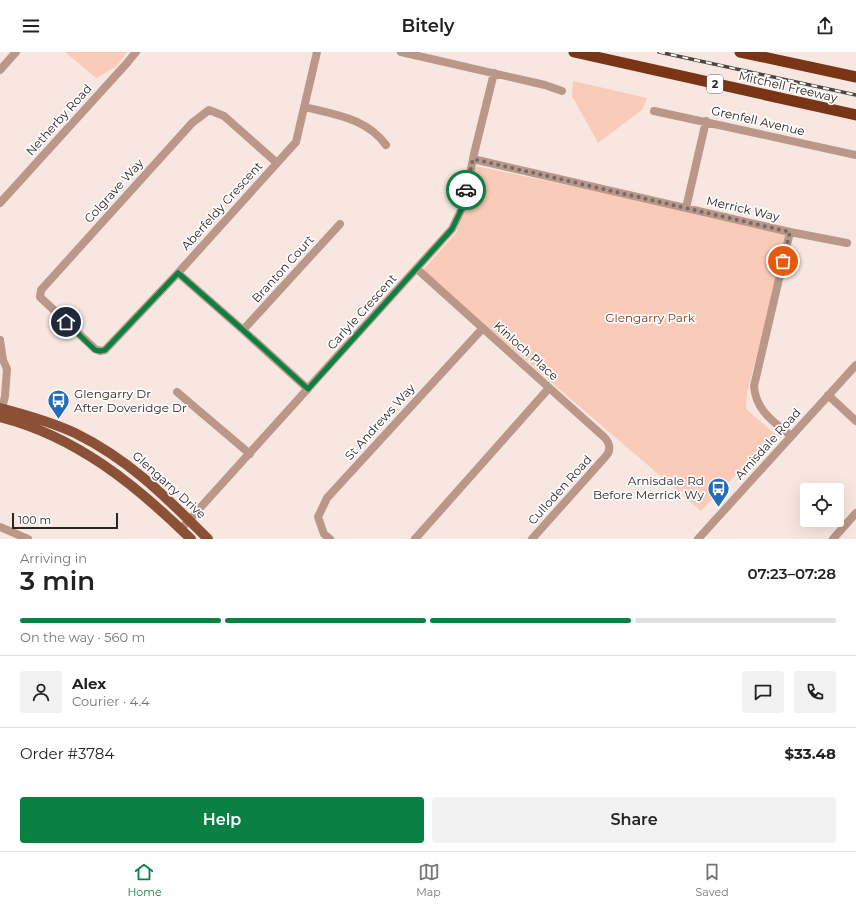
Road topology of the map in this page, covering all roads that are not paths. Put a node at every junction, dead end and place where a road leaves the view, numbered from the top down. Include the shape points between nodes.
1 (16, 52) edge
2 (136, 52) edge
3 (317, 52) edge
4 (401, 52) edge
5 (574, 52) edge
6 (740, 52) edge
7 (0, 70) edge
8 (494, 74) junction
9 (856, 77) edge
10 (562, 91) dead end
11 (305, 107) junction
12 (654, 111) dead end
13 (856, 115) edge
14 (706, 121) junction
15 (386, 145) dead end
16 (856, 155) edge
17 (473, 159) junction
18 (277, 162) junction
19 (0, 203) edge
20 (686, 208) junction
21 (340, 224) dead end
22 (790, 232) junction
23 (847, 243) dead end
24 (417, 269) junction
25 (178, 273) junction
26 (483, 328) junction
27 (243, 330) junction
28 (0, 340) edge
29 (100, 351) joint
30 (2, 364) edge
31 (856, 365) edge
32 (549, 388) junction
33 (308, 389) junction
34 (177, 392) dead end
35 (828, 395) junction
36 (1, 413) edge
37 (856, 421) edge
38 (791, 436) junction
39 (250, 454) junction
40 (606, 456) joint
41 (856, 513) edge
42 (189, 520) junction
43 (0, 527) edge
44 (181, 529) junction
45 (837, 537) edge
46 (28, 539) edge
47 (190, 539) edge
48 (208, 539) edge
49 (330, 539) edge
50 (415, 539) edge
51 (532, 539) edge
52 (698, 539) edge

1 - 7 street
2 - 19 street, Netherby Road
3 - 11 street, Aberfeldy Crescent
4 - 8 street
5 - 13 highway, Mitchell Freeway / 2
6 - 9 highway, Mitchell Freeway
8 - 10 street
8 - 17 street, Carlyle Crescent
11 - 15 street via 362,123 376,132
11 - 18 street, Aberfeldy Crescent via 296,142
12 - 14 street, Grenfell Avenue
14 - 16 street, Grenfell Avenue
14 - 20 street
17 - 20 street, Merrick Way
17 - 24 street, Carlyle Crescent via 464,204 452,229
18 - 25 street, Aberfeldy Crescent
18 - 29 street, Colgrave Way via 224,116 209,110 192,123 41,290 40,297 43,301 95,350
20 - 22 street, Merrick Way
21 - 27 street, Branton Court
22 - 23 street
22 - 38 street, Merrick Way via 754,386 761,408
24 - 26 street, Kinloch Place
24 - 33 street, Carlyle Crescent
25 - 27 street
25 - 29 street, Aberfeldy Crescent via 105,350
26 - 32 street, Kinloch Place
26 - 49 street, St Andrews Way via 327,498 318,516 324,534
27 - 33 street
28 - 30 street
30 - 36 street via 7,369
31 - 35 street, Arnisdale Road
32 - 40 street, Kinloch Place via 607,440 609,446
32 - 50 street
33 - 39 street, Carlyle Crescent
34 - 39 street
35 - 37 street
35 - 38 street, Arnisdale Road
36 - 42 main road, Glengarry Drive via 71,431 100,446 137,472
36 - 44 main road, Glengarry Drive via 90,456 132,485
38 - 52 street, Arnisdale Road
39 - 42 street, Carlyle Crescent
40 - 51 street, Culloden Road
41 - 45 street
42 - 44 street, Carlyle Crescent
42 - 48 main road, Glengarry Drive
43 - 46 street
44 - 47 main road, Glengarry Drive

